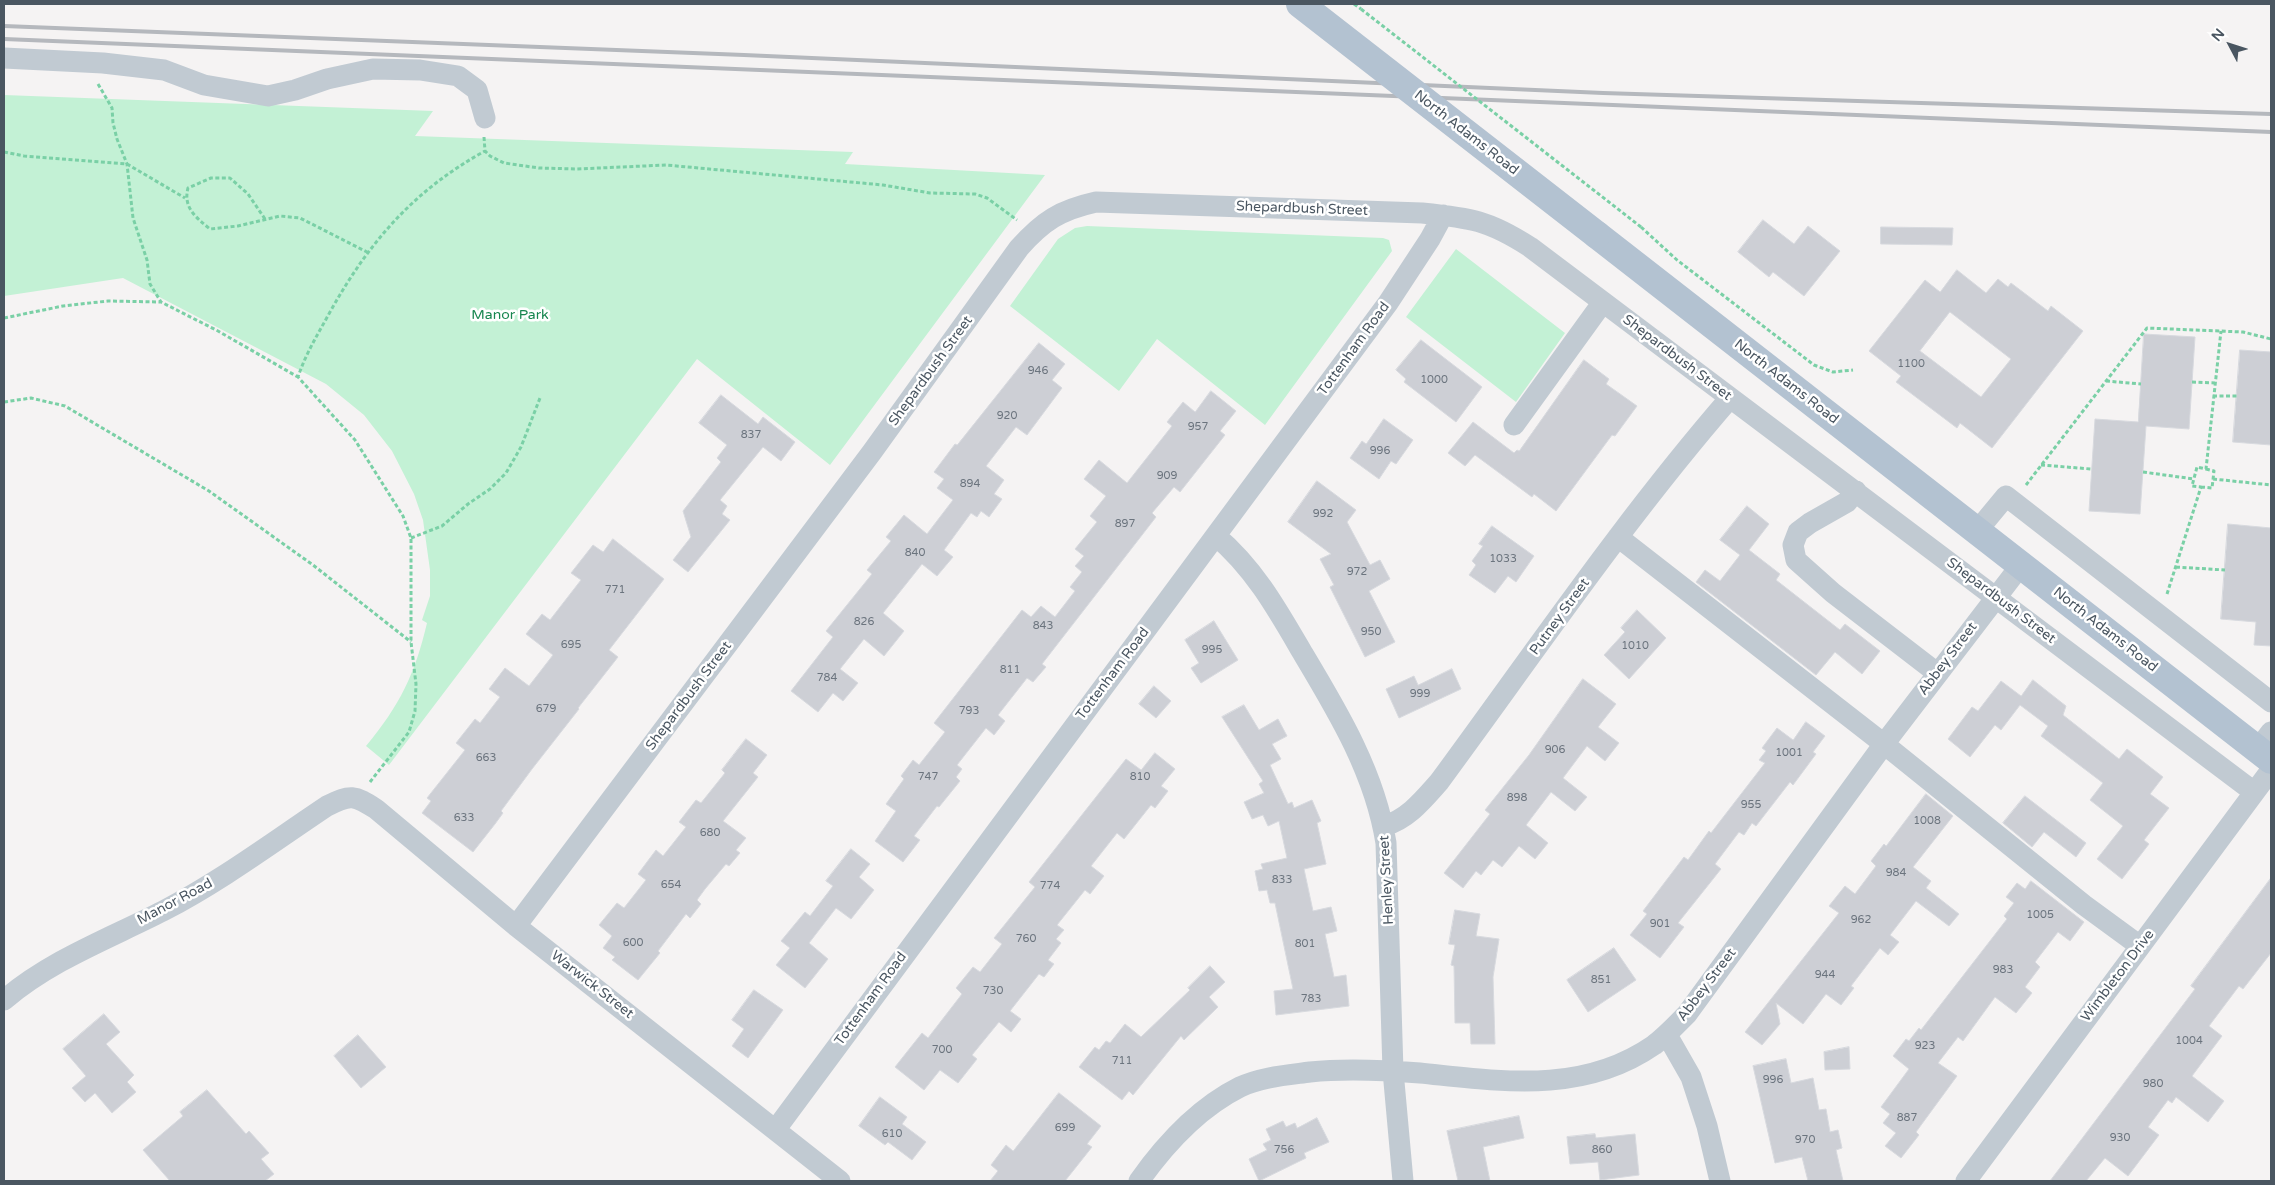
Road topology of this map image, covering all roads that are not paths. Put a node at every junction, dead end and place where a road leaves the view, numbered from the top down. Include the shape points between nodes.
1 (1300, 4) edge
2 (4, 58) edge
3 (485, 118) road end
4 (1443, 215) junction
5 (1603, 302) junction
6 (1730, 398) junction
7 (1514, 425) dead end
8 (1856, 491) junction
9 (1978, 531) junction
10 (1216, 536) junction
11 (1618, 537) junction
12 (2021, 565) junction
13 (1995, 597) junction
14 (1937, 674) junction
15 (2271, 702) edge
16 (1884, 744) junction
17 (2268, 753) edge
18 (2254, 792) junction
19 (350, 798) joint
20 (1384, 826) junction
21 (516, 926) junction
22 (2140, 946) junction
23 (4, 1000) edge
24 (1667, 1035) junction
25 (1393, 1071) junction
26 (776, 1129) junction
27 (840, 1181) edge
28 (1139, 1181) edge
29 (1403, 1181) edge
30 (1720, 1181) edge
31 (1966, 1181) edge

1 - 9 main road, North Adams Road, bridge
2 - 3 street via 164,70 204,85 268,96 373,69 420,70 458,76 477,90
4 - 5 street, Shepardbush Street via 1481,221 1511,235
4 - 10 street, Tottenham Road via 1388,303
4 - 21 street, Shepardbush Street via 1096,202 1073,207 1047,220 1008,262 872,452
5 - 6 street, Shepardbush Street
5 - 7 street
6 - 8 street, Shepardbush Street
6 - 11 street, Putney Street
8 - 13 street, Shepardbush Street
8 - 14 street via 1847,502 1798,532 1793,545 1796,560
9 - 12 main road, North Adams Road
9 - 15 street via 2006,496
10 - 20 street, Henley Street via 1251,570 1337,711 1370,780
10 - 26 street, Tottenham Road
11 - 16 street
11 - 20 street, Putney Street via 1439,782 1416,807 1397,822
12 - 13 street, Abbey Street
12 - 17 main road, North Adams Road
13 - 14 street, Abbey Street
13 - 18 street, Shepardbush Street
14 - 16 street, Abbey Street
16 - 22 street via 2084,905
16 - 24 street, Abbey Street via 1687,1014
17 - 18 street, Wimbleton Drive
18 - 22 street, Wimbleton Drive
19 - 21 street, Warwick Street via 376,809
19 - 23 street, Manor Road via 327,806 199,891 64,958
20 - 25 street, Henley Street via 1390,921
21 - 26 street, Warwick Street
22 - 31 street, Wimbleton Drive
24 - 25 street, Abbey Street via 1634,1057 1578,1078 1498,1082
24 - 30 street via 1691,1078
25 - 28 street, Abbey Street via 1357,1069 1302,1073 1241,1087 1190,1122 1168,1142
25 - 29 street, Henley Street
26 - 27 street, Warwick Street

